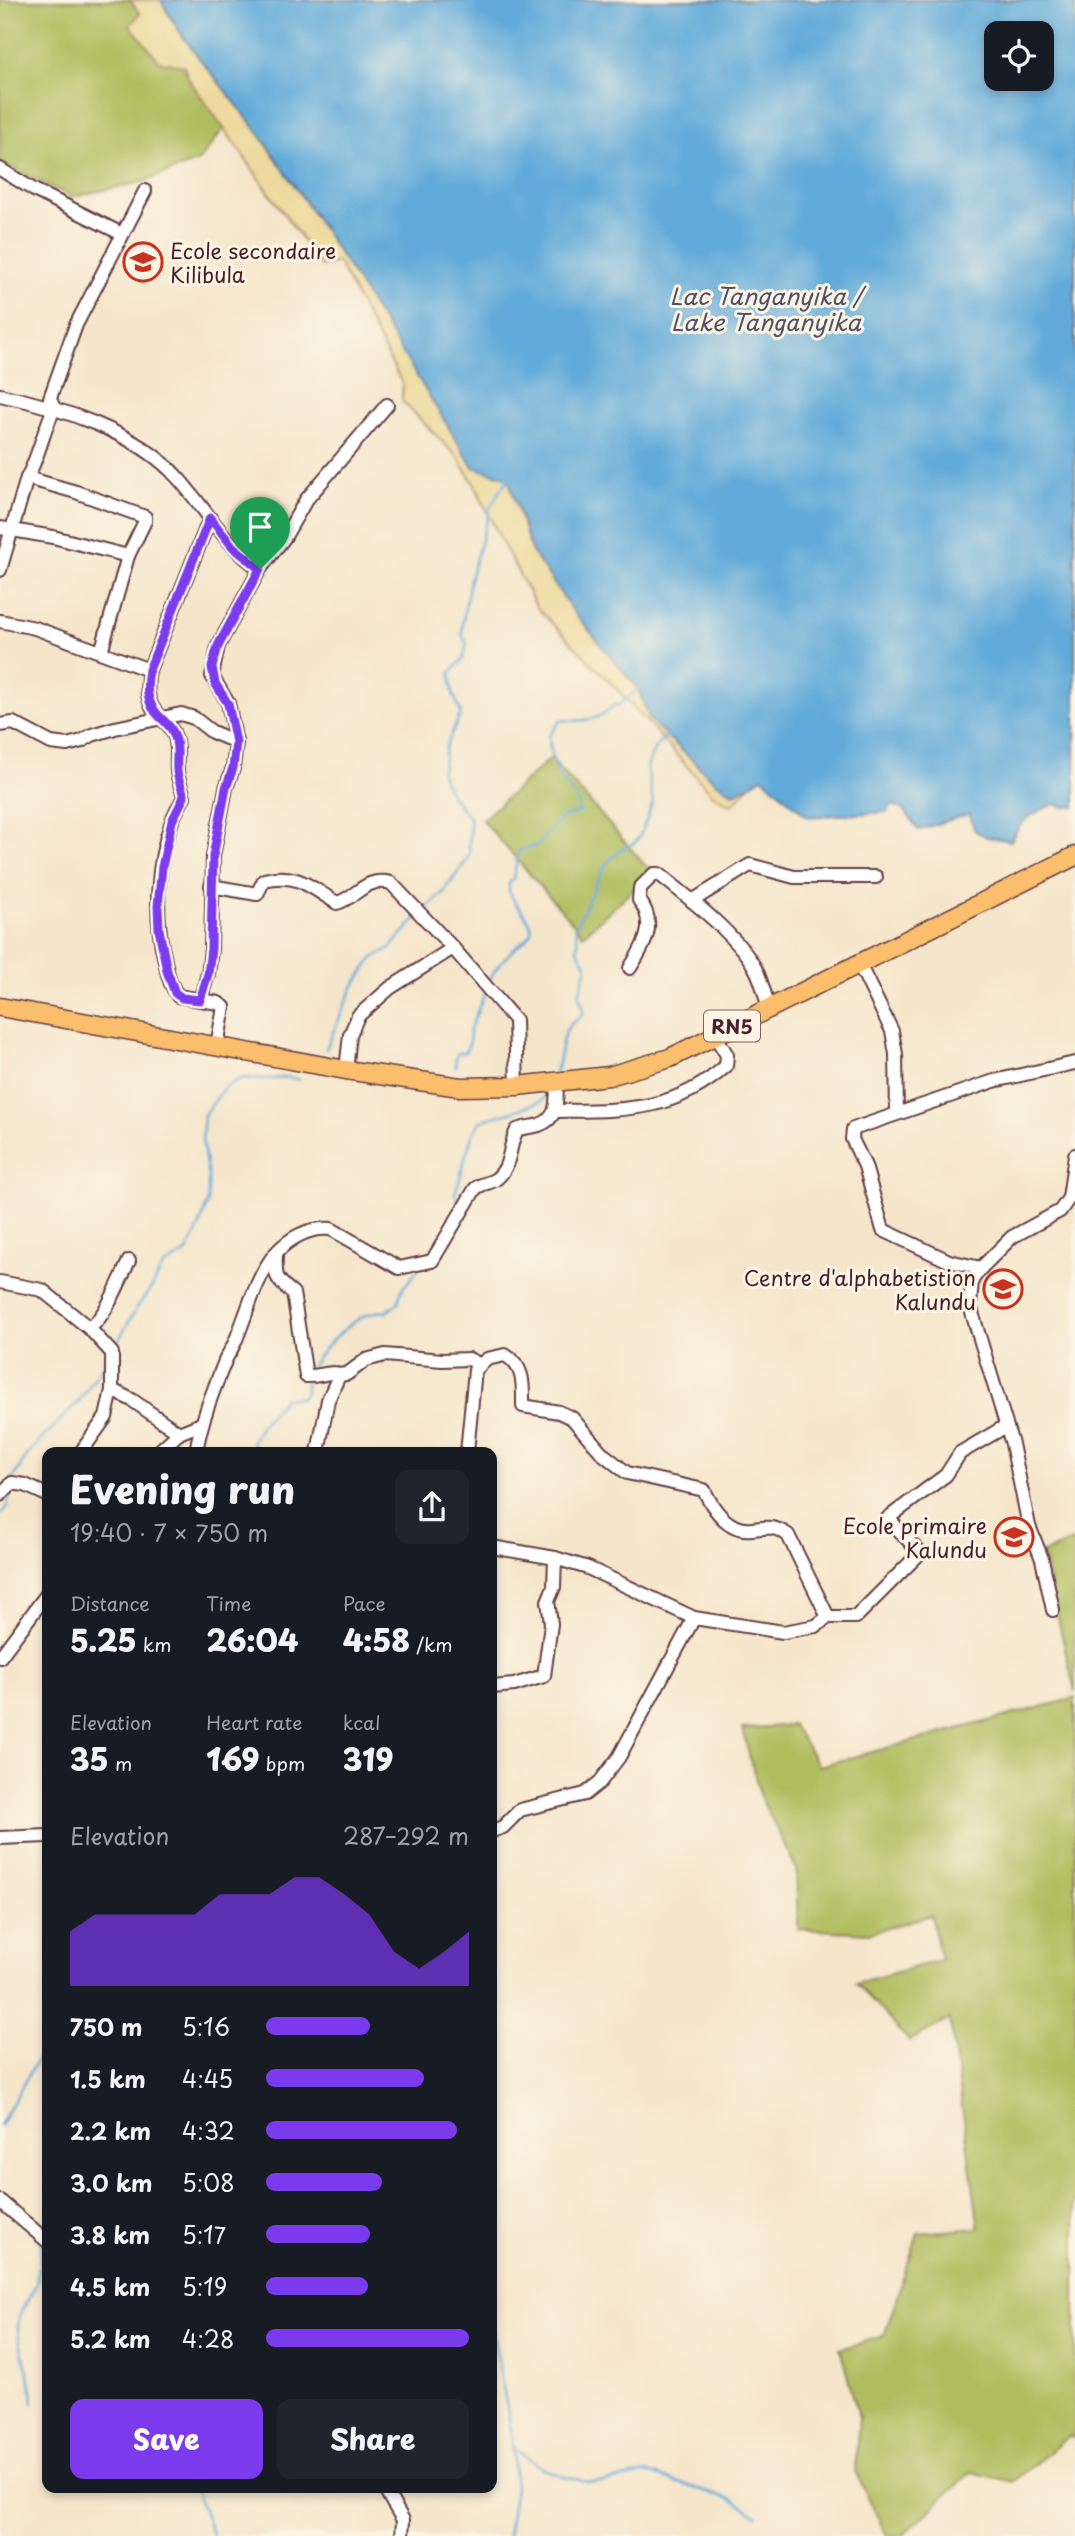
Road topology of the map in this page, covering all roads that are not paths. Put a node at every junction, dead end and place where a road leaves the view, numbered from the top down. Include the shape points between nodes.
1 (0, 169) edge
2 (145, 191) dead end
3 (122, 234) junction
4 (0, 395) edge
5 (387, 405) dead end
6 (54, 409) junction
7 (27, 478) junction
8 (210, 518) junction
9 (5, 529) edge
10 (128, 556) junction
11 (260, 569) junction
12 (0, 570) edge
13 (0, 621) edge
14 (101, 652) junction
15 (149, 670) junction
16 (160, 717) junction
17 (0, 725) edge
18 (236, 742) junction
19 (1075, 856) edge
20 (876, 877) dead end
21 (211, 886) junction
22 (692, 901) junction
23 (453, 948) junction
24 (859, 964) junction
25 (630, 968) dead end
26 (200, 1000) junction
27 (0, 1007) edge
28 (769, 1009) junction
29 (714, 1034) junction
30 (217, 1046) junction
31 (1075, 1063) edge
32 (346, 1070) junction
33 (557, 1080) junction
34 (517, 1086) junction
35 (555, 1111) junction
36 (897, 1113) junction
37 (1075, 1155) edge
38 (276, 1253) junction
39 (129, 1261) dead end
40 (981, 1268) junction
41 (0, 1282) edge
42 (89, 1328) junction
43 (479, 1364) junction
44 (337, 1375) junction
45 (112, 1390) junction
46 (201, 1424) junction
47 (1006, 1426) junction
48 (179, 1433) junction
49 (85, 1447) edge
50 (164, 1447) edge
51 (197, 1447) edge
52 (319, 1447) edge
53 (467, 1447) edge
54 (42, 1493) edge
55 (0, 1495) edge
56 (497, 1547) edge
57 (555, 1558) junction
58 (42, 1601) edge
59 (1053, 1610) dead end
60 (828, 1617) junction
61 (694, 1618) junction
62 (0, 1657) edge
63 (497, 1687) edge
64 (497, 1829) edge
65 (42, 1836) edge
66 (0, 1838) edge
67 (0, 2201) edge
68 (42, 2237) edge
69 (387, 2493) edge
70 (402, 2536) edge

1 - 3 street
2 - 3 street
3 - 6 street via 76,324 50,398
4 - 6 street
5 - 11 street via 306,500
6 - 7 street
6 - 8 street via 109,429 159,460
7 - 9 street
7 - 10 street via 146,517
8 - 11 street via 233,547
8 - 15 street
9 - 10 street
9 - 12 street
10 - 14 street
11 - 18 street via 218,646 212,667 215,683 228,704
13 - 14 street via 35,628
14 - 15 street
15 - 16 street via 148,700
16 - 17 street via 67,745 51,743 13,723
16 - 18 street via 181,713
16 - 26 street via 175,734 184,797 172,821 162,867 158,906 162,949 175,993
18 - 21 street
19 - 24 highway, RN5
20 - 22 street via 794,877 750,865
21 - 23 street via 257,894 264,880 289,878 307,883 337,903 378,880 391,883
21 - 26 street via 211,949
22 - 25 street via 657,873 640,888 649,935
22 - 28 street via 753,965
23 - 32 street via 390,988 358,1016 350,1035
23 - 34 street via 515,1020
24 - 28 highway, RN5
24 - 36 street via 892,1031
26 - 30 street via 224,1007
27 - 30 highway, RN5
28 - 29 highway, RN5
29 - 33 highway, RN5 via 670,1058 636,1069
29 - 35 street via 727,1055 726,1066 680,1097 624,1108
30 - 32 highway, RN5
31 - 36 street via 994,1081
32 - 34 highway, RN5 via 460,1087
33 - 34 highway, RN5
33 - 35 street
35 - 38 street via 549,1121 517,1130 500,1174 475,1189 432,1261 399,1268 331,1229 309,1230
36 - 40 street via 853,1129 852,1139 865,1166 883,1230 949,1261
37 - 40 street via 1069,1198 1060,1210 1012,1237
38 - 44 street via 275,1276 293,1293 306,1376
38 - 46 street via 258,1284
39 - 42 street
40 - 47 street via 972,1280 970,1306
41 - 42 street via 42,1290
42 - 45 street via 112,1353
43 - 44 street via 468,1359 385,1354
43 - 53 street via 474,1374
43 - 60 street via 496,1356 513,1359 521,1371 523,1406 572,1418 603,1454 627,1473 704,1490 731,1525 777,1527 788,1535
44 - 52 street
45 - 48 street
45 - 49 street via 106,1417
46 - 48 street
46 - 51 street
47 - 59 street
47 - 60 street via 960,1452 946,1475 888,1518 920,1553 856,1617
48 - 50 street
54 - 55 street via 12,1483
56 - 57 street
57 - 61 street via 615,1579
57 - 63 street via 544,1676
58 - 62 street
60 - 61 street via 809,1628 783,1632
61 - 64 street via 619,1757 600,1782 585,1794 520,1810
65 - 66 street
67 - 68 street
69 - 70 street via 403,2520

